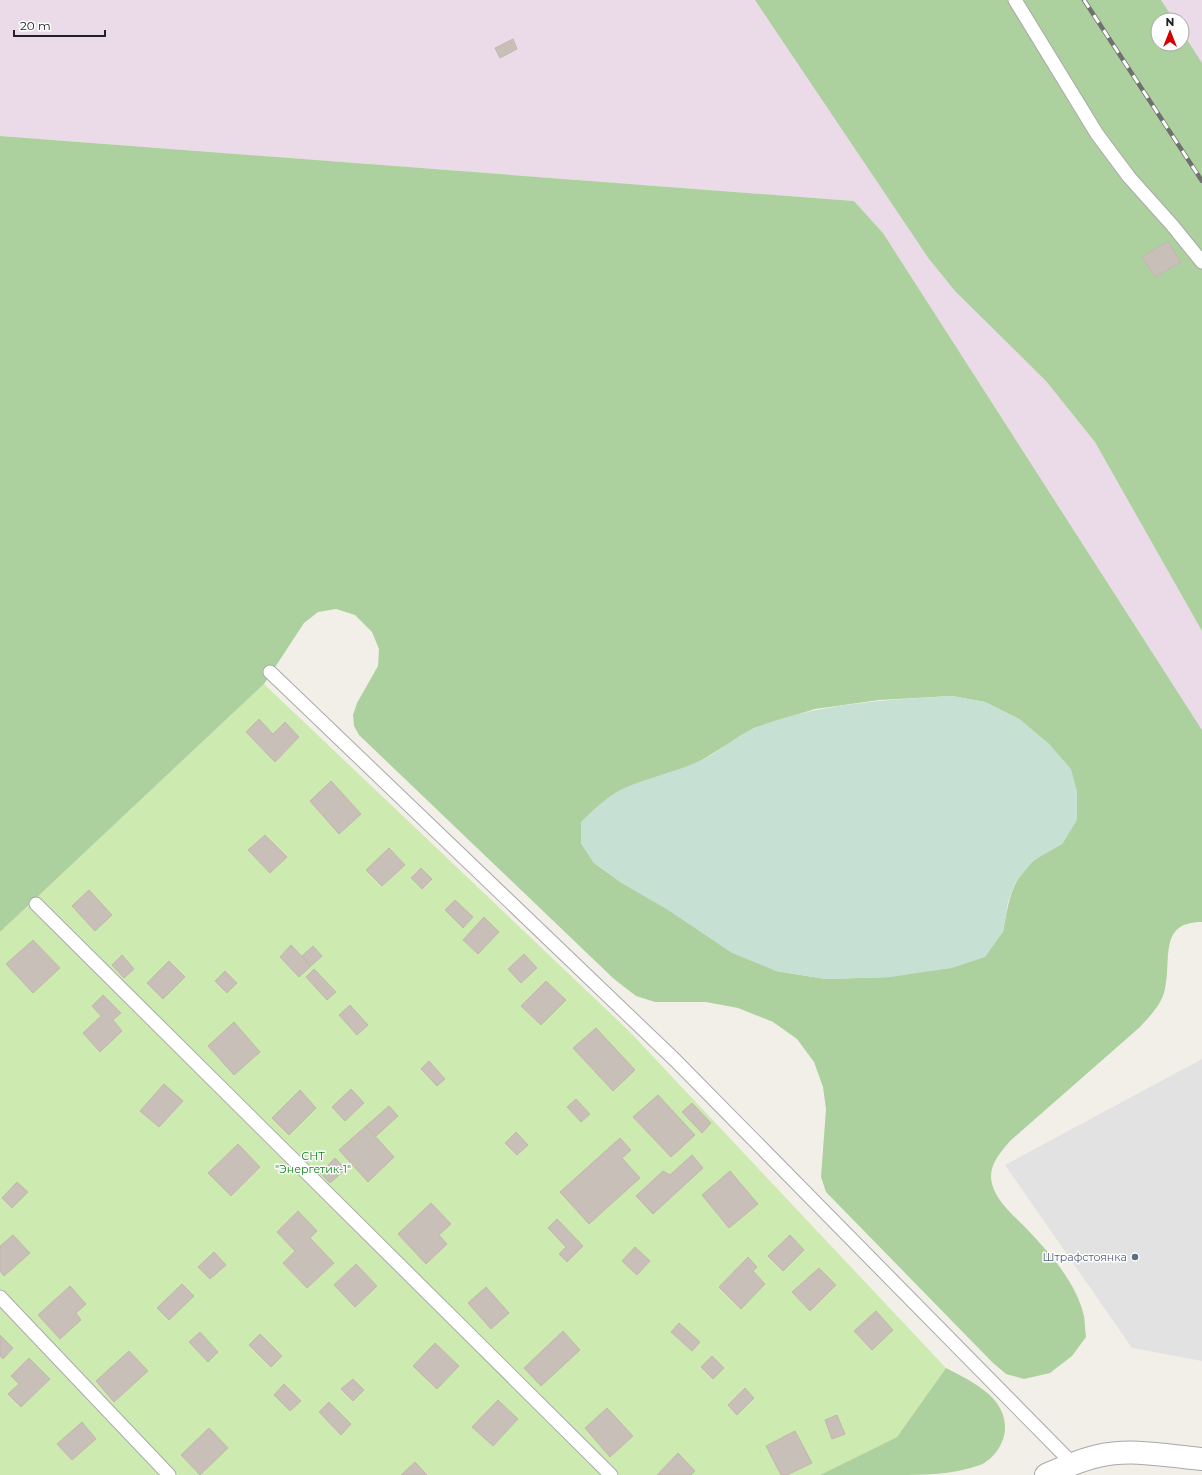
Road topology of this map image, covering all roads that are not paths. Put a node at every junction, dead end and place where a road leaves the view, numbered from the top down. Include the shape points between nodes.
1 (1015, 0) edge
2 (1202, 262) edge
3 (270, 672) dead end
4 (36, 904) dead end
5 (0, 1297) edge
6 (1202, 1459) edge
7 (1073, 1464) junction
8 (169, 1475) edge
9 (610, 1475) edge
10 (1046, 1475) edge

1 - 2 lane via 1097,134 1129,177
3 - 7 lane via 665,1051
4 - 9 lane
5 - 8 lane
6 - 7 street via 1117,1453
7 - 10 street

